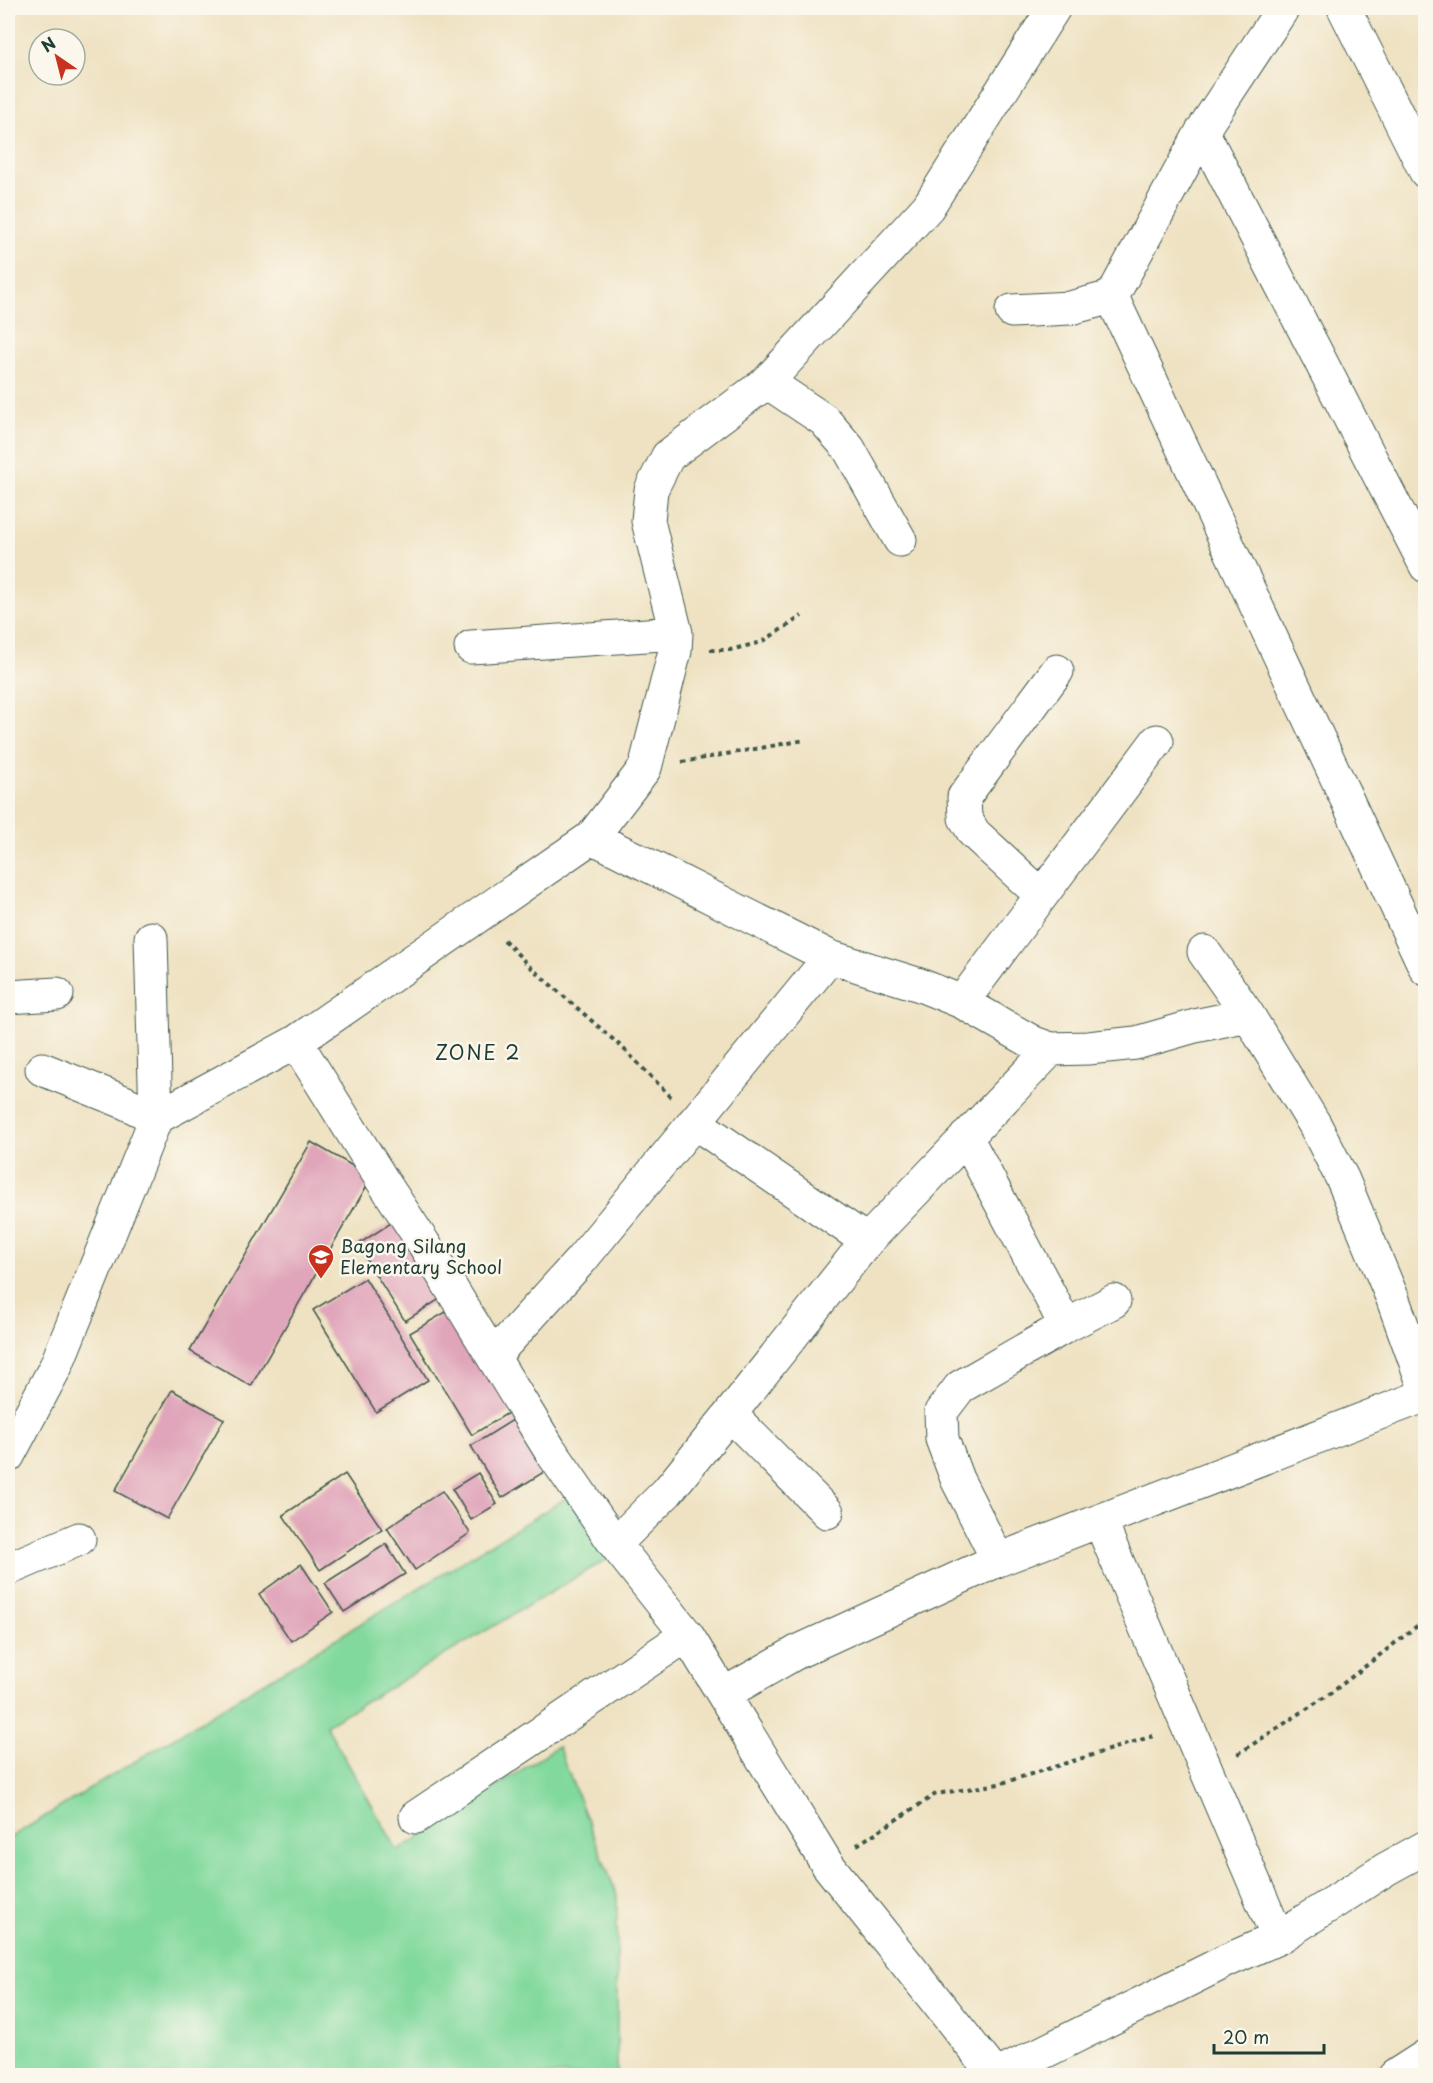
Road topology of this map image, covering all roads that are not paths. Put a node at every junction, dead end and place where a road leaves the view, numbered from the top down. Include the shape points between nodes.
1 (1054, 8) edge
2 (1283, 8) edge
3 (1344, 8) edge
4 (1202, 131) junction
5 (1425, 172) edge
6 (1113, 297) junction
7 (1012, 311) dead end
8 (767, 382) junction
9 (900, 540) dead end
10 (1425, 566) edge
11 (675, 642) junction
12 (471, 647) dead end
13 (1057, 671) dead end
14 (1157, 741) dead end
15 (592, 837) junction
16 (1041, 895) junction
17 (1415, 922) edge
18 (152, 938) dead end
19 (1204, 951) dead end
20 (830, 957) junction
21 (1425, 969) edge
22 (57, 994) dead end
23 (8, 997) edge
24 (962, 1002) junction
25 (1248, 1015) junction
26 (296, 1042) junction
27 (1051, 1049) junction
28 (42, 1070) dead end
29 (156, 1118) junction
30 (694, 1122) junction
31 (966, 1137) junction
32 (867, 1241) junction
33 (1113, 1301) dead end
34 (1066, 1326) junction
35 (493, 1357) junction
36 (1425, 1390) edge
37 (1425, 1395) edge
38 (730, 1414) junction
39 (8, 1456) edge
40 (827, 1512) dead end
41 (1100, 1521) junction
42 (79, 1539) dead end
43 (615, 1544) junction
44 (998, 1560) junction
45 (8, 1569) edge
46 (687, 1635) junction
47 (724, 1694) junction
48 (416, 1817) dead end
49 (1425, 1847) edge
50 (1278, 1938) junction
51 (1425, 2056) edge
52 (996, 2075) edge
53 (1395, 2076) edge

1 - 8 street via 928,207
2 - 4 street
3 - 5 street
4 - 6 street
4 - 10 street
6 - 7 street via 1070,308
6 - 17 street
8 - 9 street via 824,420 849,449
8 - 11 street via 668,456 651,490 648,521
11 - 12 street
11 - 15 street via 645,768
13 - 16 street via 964,797 965,818 974,833
14 - 16 street
15 - 20 street
15 - 26 street
16 - 24 street
17 - 21 street
18 - 29 street
19 - 25 street
20 - 24 street
20 - 30 street
22 - 23 street
24 - 27 street
25 - 27 street via 1136,1042
25 - 36 street via 1315,1125 1343,1180 1392,1297
26 - 29 street
26 - 35 street
27 - 31 street
28 - 29 street
29 - 39 street via 56,1366
30 - 32 street
30 - 35 street via 580,1260
31 - 32 street
31 - 34 street
32 - 38 street
33 - 34 street
34 - 44 street via 960,1387 940,1412 942,1439 953,1469
35 - 43 street via 550,1450
37 - 41 street
38 - 40 street
38 - 43 street via 667,1492
41 - 44 street
41 - 50 street
42 - 45 street
43 - 46 street
44 - 47 street via 797,1652
46 - 47 street
46 - 48 street
47 - 52 street via 827,1864
49 - 50 street
50 - 52 street
51 - 53 street

